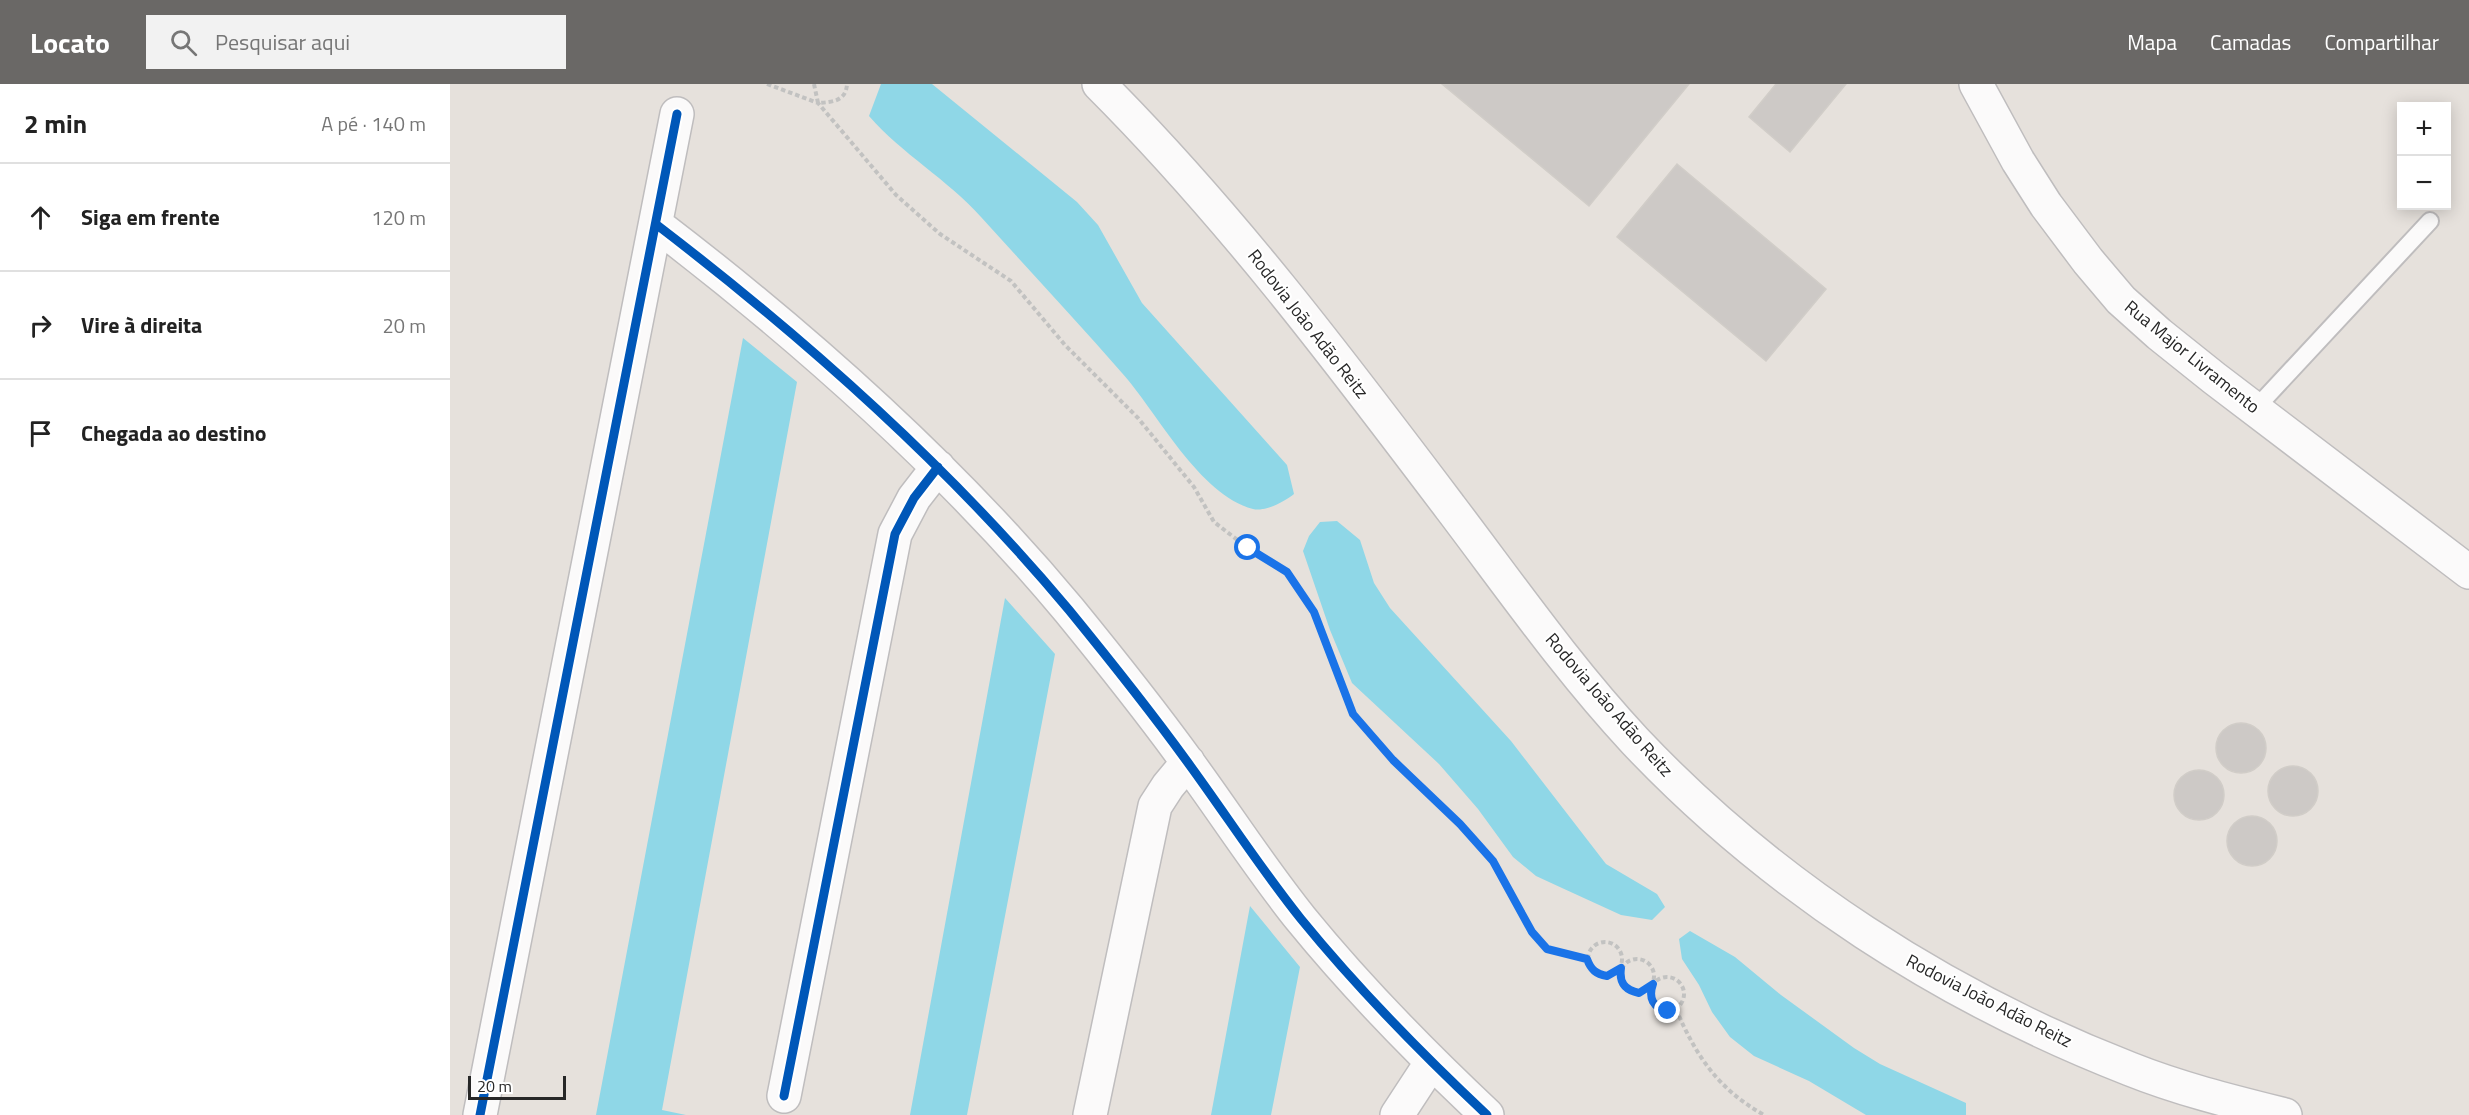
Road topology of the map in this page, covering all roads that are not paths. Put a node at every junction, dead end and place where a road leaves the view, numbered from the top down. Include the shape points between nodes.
1 (1099, 84) edge
2 (1976, 84) edge
3 (677, 114) dead end
4 (2430, 221) dead end
5 (657, 225) junction
6 (2255, 409) junction
7 (938, 467) junction
8 (2469, 572) edge
9 (1188, 762) junction
10 (1431, 1063) junction
11 (784, 1096) dead end
12 (480, 1115) edge
13 (1090, 1115) edge
14 (1397, 1115) edge
15 (1487, 1115) edge
16 (2285, 1115) edge

1 - 16 street, Rodovia João Adão Reitz via 1150,134 1275,279 1576,674 1672,779 1741,840 1880,942 1947,983 2032,1027 2133,1070
2 - 6 street, Rua Major Livramento via 2046,205 2108,284 2159,334
3 - 5 street
4 - 6 lane
5 - 7 street via 802,341
5 - 12 street
6 - 8 street, Rua Major Livramento
7 - 9 street via 1067,608
7 - 11 street via 914,498 895,534
9 - 10 street via 1302,920
9 - 13 street via 1155,806
10 - 14 street
10 - 15 street

